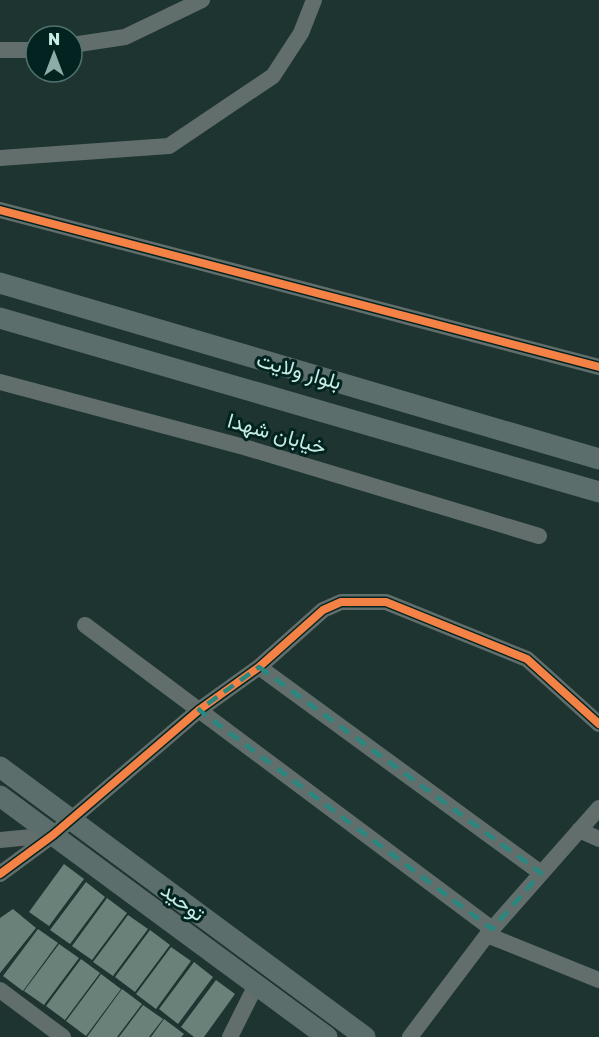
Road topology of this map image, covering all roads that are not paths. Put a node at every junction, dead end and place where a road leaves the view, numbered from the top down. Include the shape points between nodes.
1 (202, 0) edge
2 (314, 0) edge
3 (84, 43) edge
4 (0, 50) edge
5 (24, 50) edge
6 (0, 158) edge
7 (0, 210) edge
8 (0, 283) edge
9 (0, 318) edge
10 (599, 367) edge
11 (0, 382) edge
12 (599, 459) edge
13 (599, 492) edge
14 (538, 536) dead end
15 (85, 625) dead end
16 (259, 667) junction
17 (199, 710) junction
18 (599, 724) edge
19 (0, 767) edge
20 (0, 796) edge
21 (599, 808) edge
22 (71, 819) junction
23 (579, 830) junction
24 (53, 835) junction
25 (599, 839) edge
26 (0, 840) edge
27 (541, 873) junction
28 (0, 874) edge
29 (489, 932) junction
30 (599, 980) edge
31 (256, 985) junction
32 (0, 990) edge
33 (62, 1037) edge
34 (230, 1037) edge
35 (327, 1037) edge
36 (365, 1037) edge
37 (410, 1037) edge

1 - 3 street via 125,37
2 - 6 street via 301,33 273,76 169,146
4 - 5 street
7 - 10 street
8 - 12 main road, بلوار ولایت
9 - 13 main road, بلوار ولایت
11 - 14 street, خیابان شهدا via 244,447
15 - 17 street
16 - 17 street
16 - 18 street via 323,610 341,602 386,602 527,659
16 - 27 street
17 - 22 street
17 - 29 street
19 - 22 main road, توحید
20 - 24 main road, توحید
21 - 23 street
22 - 24 street
22 - 36 main road, توحید
23 - 25 street
23 - 27 street
24 - 26 street
24 - 28 street
24 - 31 main road, توحید
27 - 29 street
29 - 30 street
29 - 37 street
31 - 34 street
31 - 35 main road, توحید
32 - 33 street

